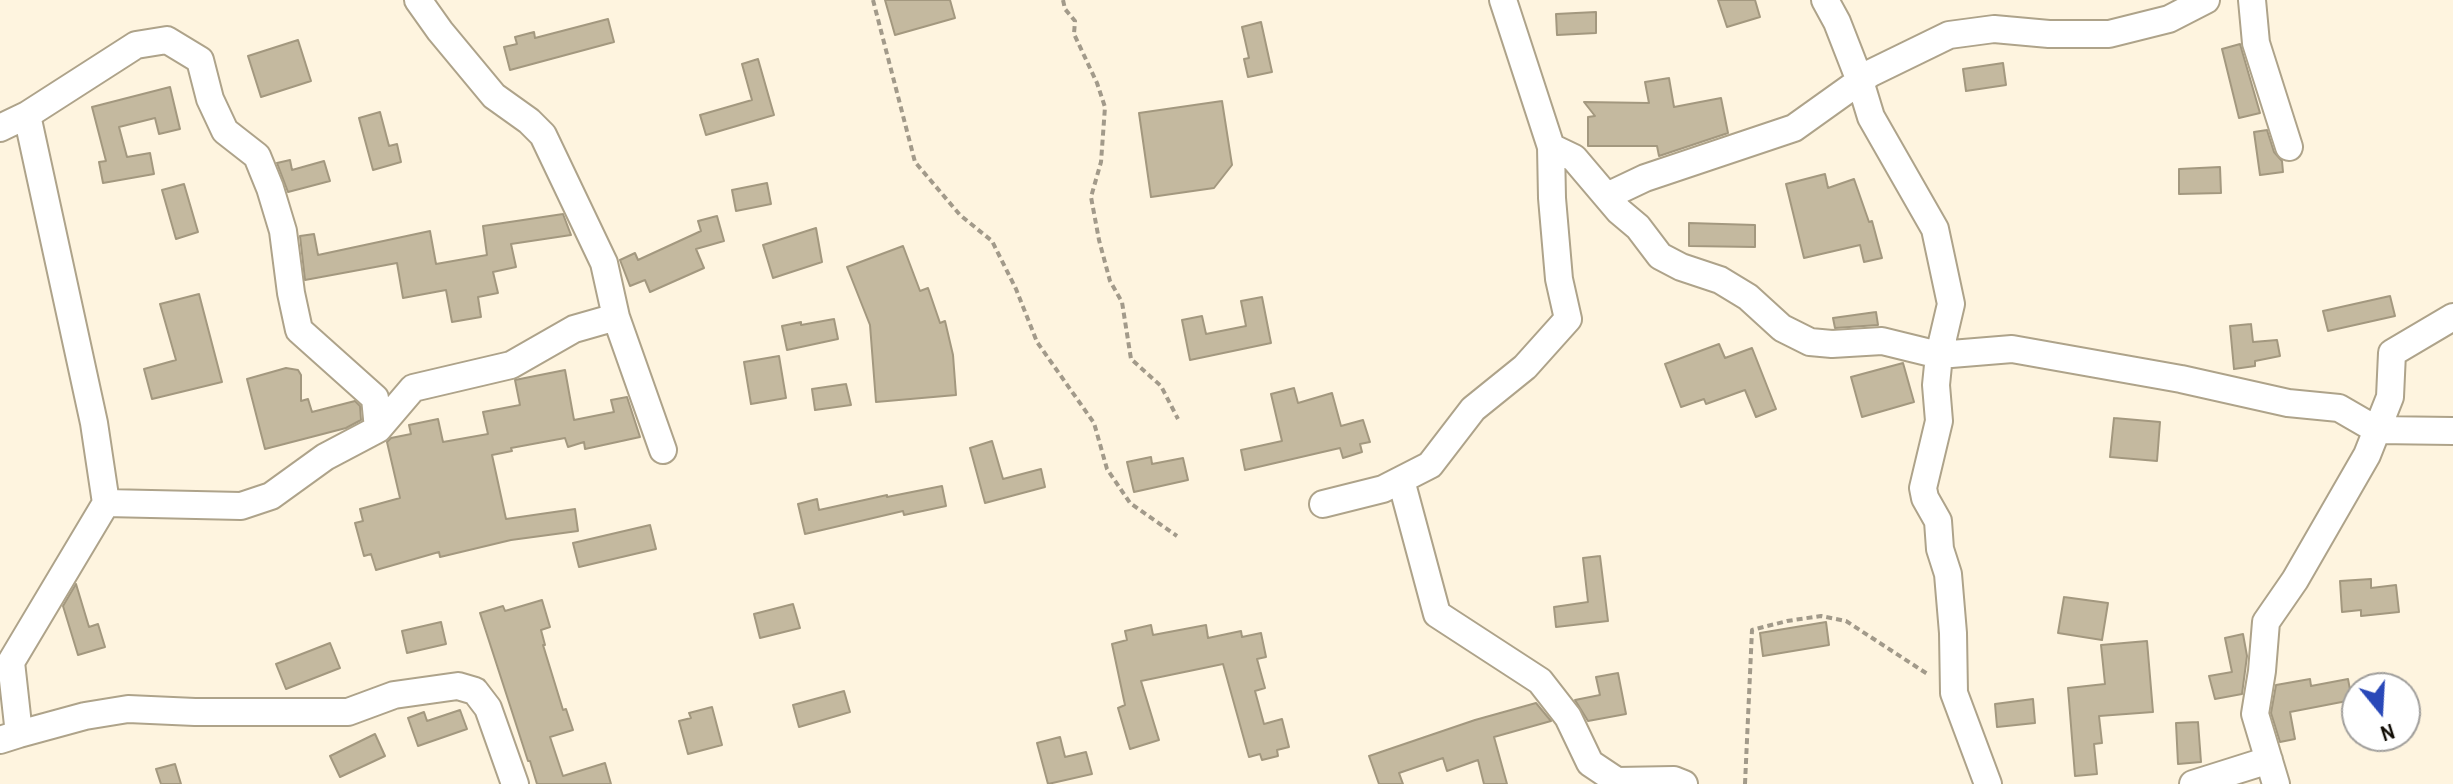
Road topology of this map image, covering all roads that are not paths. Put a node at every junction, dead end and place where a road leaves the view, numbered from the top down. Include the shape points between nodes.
1 (418, 0) edge
2 (1503, 0) edge
3 (1825, 0) edge
4 (2206, 0) edge
5 (2252, 0) edge
6 (1860, 81) junction
7 (27, 115) junction
8 (0, 128) edge
9 (1551, 147) junction
10 (2289, 147) dead end
11 (1607, 196) junction
12 (616, 317) junction
13 (2453, 317) edge
14 (1939, 355) junction
15 (378, 429) junction
16 (2377, 430) junction
17 (2453, 431) edge
18 (663, 450) dead end
19 (1401, 480) junction
20 (106, 503) junction
21 (1323, 504) dead end
22 (10, 737) edge
23 (2272, 772) edge
24 (515, 784) edge
25 (1684, 784) edge
26 (1988, 784) edge
27 (2193, 784) edge

1 - 12 street via 494,96 543,135 604,263
2 - 9 street
3 - 6 street
4 - 6 street via 2169,19 2109,34 1994,29 1949,35
5 - 10 street via 2256,43
6 - 11 street via 1794,128
6 - 14 street via 1871,117 1935,229 1951,304
7 - 8 street
7 - 15 street via 136,45 167,40 200,60 225,131 257,156 270,188 283,231 299,330 375,398
7 - 20 street via 94,423
9 - 11 street via 1574,158
9 - 19 street via 1559,279 1568,319 1525,367 1473,409 1430,465
11 - 14 street via 1660,256 1720,280 1782,328 1810,342 1882,341
12 - 15 street via 574,329 511,365 413,388
12 - 18 street
13 - 16 street via 2392,353 2390,397
14 - 16 street via 2012,349 2084,360 2288,403 2339,408
14 - 26 street via 1939,421 1923,488 1938,521 1948,574 1954,693
15 - 20 street via 325,457 271,496 241,506
16 - 17 street
16 - 23 street via 2317,543 2266,622 2255,714
19 - 21 street
19 - 25 street via 1437,614 1540,681 1568,717 1590,763 1617,781
20 - 22 street via 11,662
22 - 24 street via 128,709 348,712 394,695 458,686 475,691 488,708
23 - 27 street

